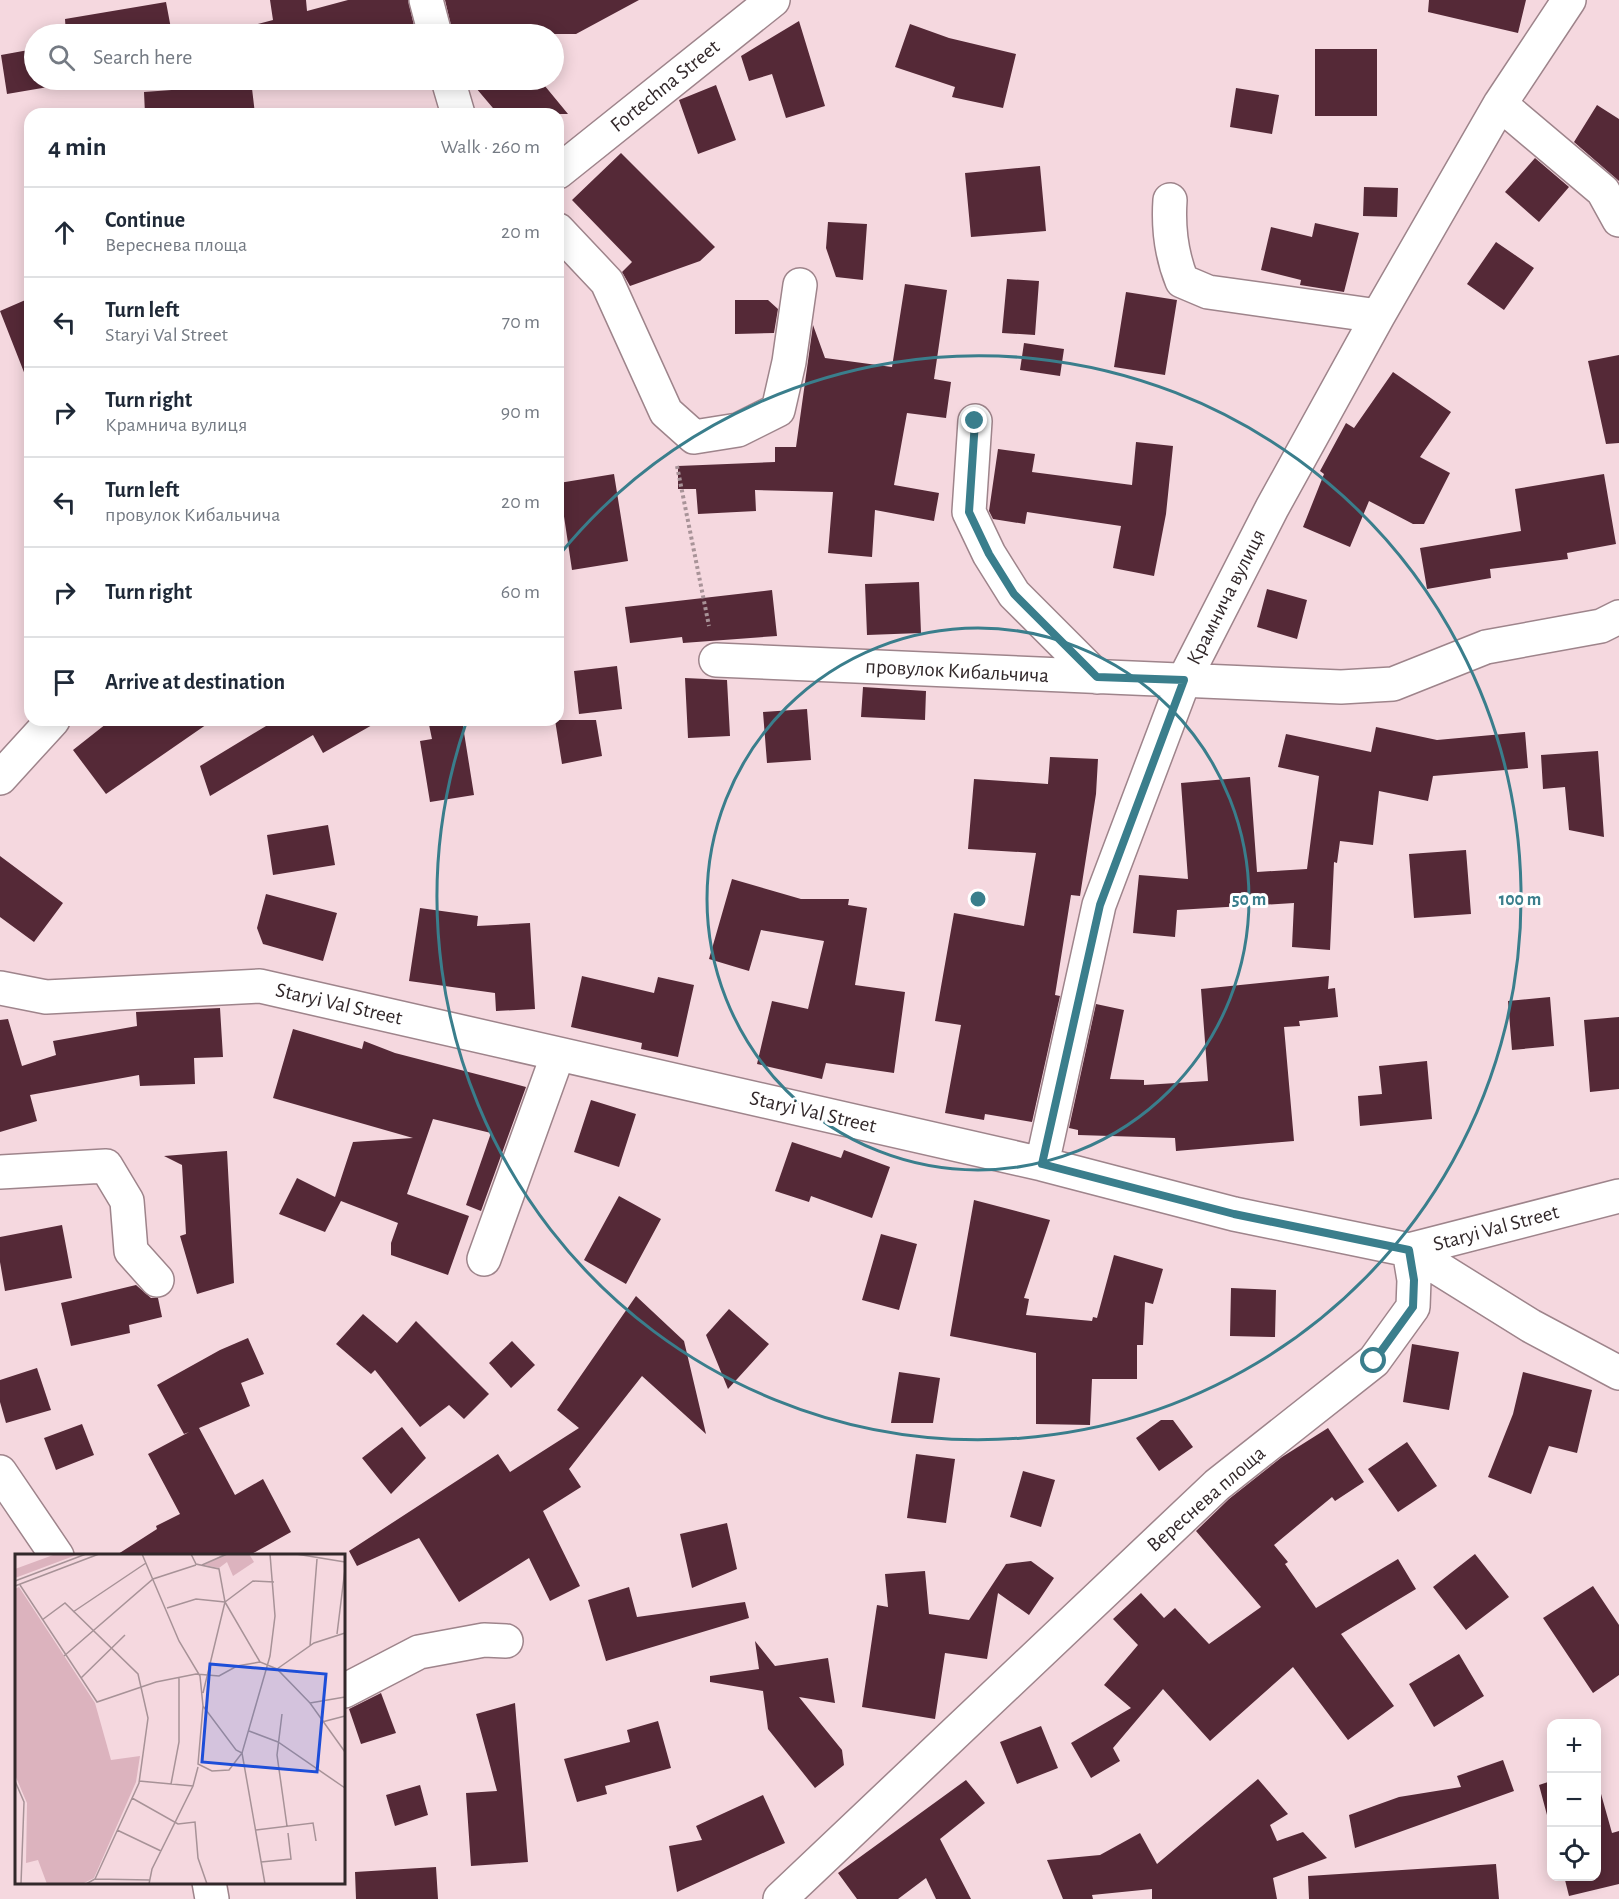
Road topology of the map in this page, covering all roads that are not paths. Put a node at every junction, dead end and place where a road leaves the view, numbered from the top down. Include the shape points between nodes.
1 (426, 0) edge
2 (773, 0) edge
3 (1569, 0) edge
4 (432, 24) edge
5 (451, 90) edge
6 (1500, 104) junction
7 (456, 108) edge
8 (564, 167) edge
9 (1170, 200) dead end
10 (1619, 220) edge
11 (564, 236) edge
12 (800, 285) dead end
13 (1378, 316) junction
14 (975, 421) dead end
15 (1619, 617) edge
16 (716, 660) road end
17 (1097, 677) junction
18 (1184, 680) junction
19 (47, 726) edge
20 (0, 778) edge
21 (0, 988) edge
22 (558, 1054) junction
23 (1042, 1164) junction
24 (0, 1172) edge
25 (1619, 1196) edge
26 (1409, 1250) junction
27 (484, 1259) dead end
28 (157, 1280) dead end
29 (1619, 1373) edge
30 (0, 1472) edge
31 (56, 1554) edge
32 (506, 1641) dead end
33 (345, 1689) edge
34 (209, 1884) edge
35 (212, 1899) edge
36 (780, 1899) edge

1 - 4 street
2 - 8 street, Fortechna Street
3 - 6 street, Крамнича вулиця
5 - 7 street
6 - 10 street via 1603,191
6 - 13 street, Крамнича вулиця
9 - 13 street via 1173,258 1182,281 1208,292
11 - 12 street via 607,282 666,412 694,437 738,430 778,410
13 - 18 street, Крамнича вулиця via 1272,508
14 - 17 street via 969,512 989,554 1014,594
15 - 18 street, провулок Кибальчича via 1601,626 1486,647 1393,684 1341,687
16 - 17 street, провулок Кибальчича
17 - 18 street, провулок Кибальчича
18 - 23 street, Крамнича вулиця via 1100,905
19 - 20 street
21 - 22 street, Staryi Val Street via 46,997 260,986
22 - 23 street, Staryi Val Street
22 - 27 street
23 - 26 street, Staryi Val Street via 1234,1214
24 - 28 street via 106,1166 127,1201 131,1251
25 - 26 street, Staryi Val Street
26 - 29 street via 1531,1326
26 - 36 street, Вереснева площа via 1413,1307 1374,1361 1217,1485
30 - 31 street
32 - 33 street via 484,1640 419,1652
34 - 35 street

